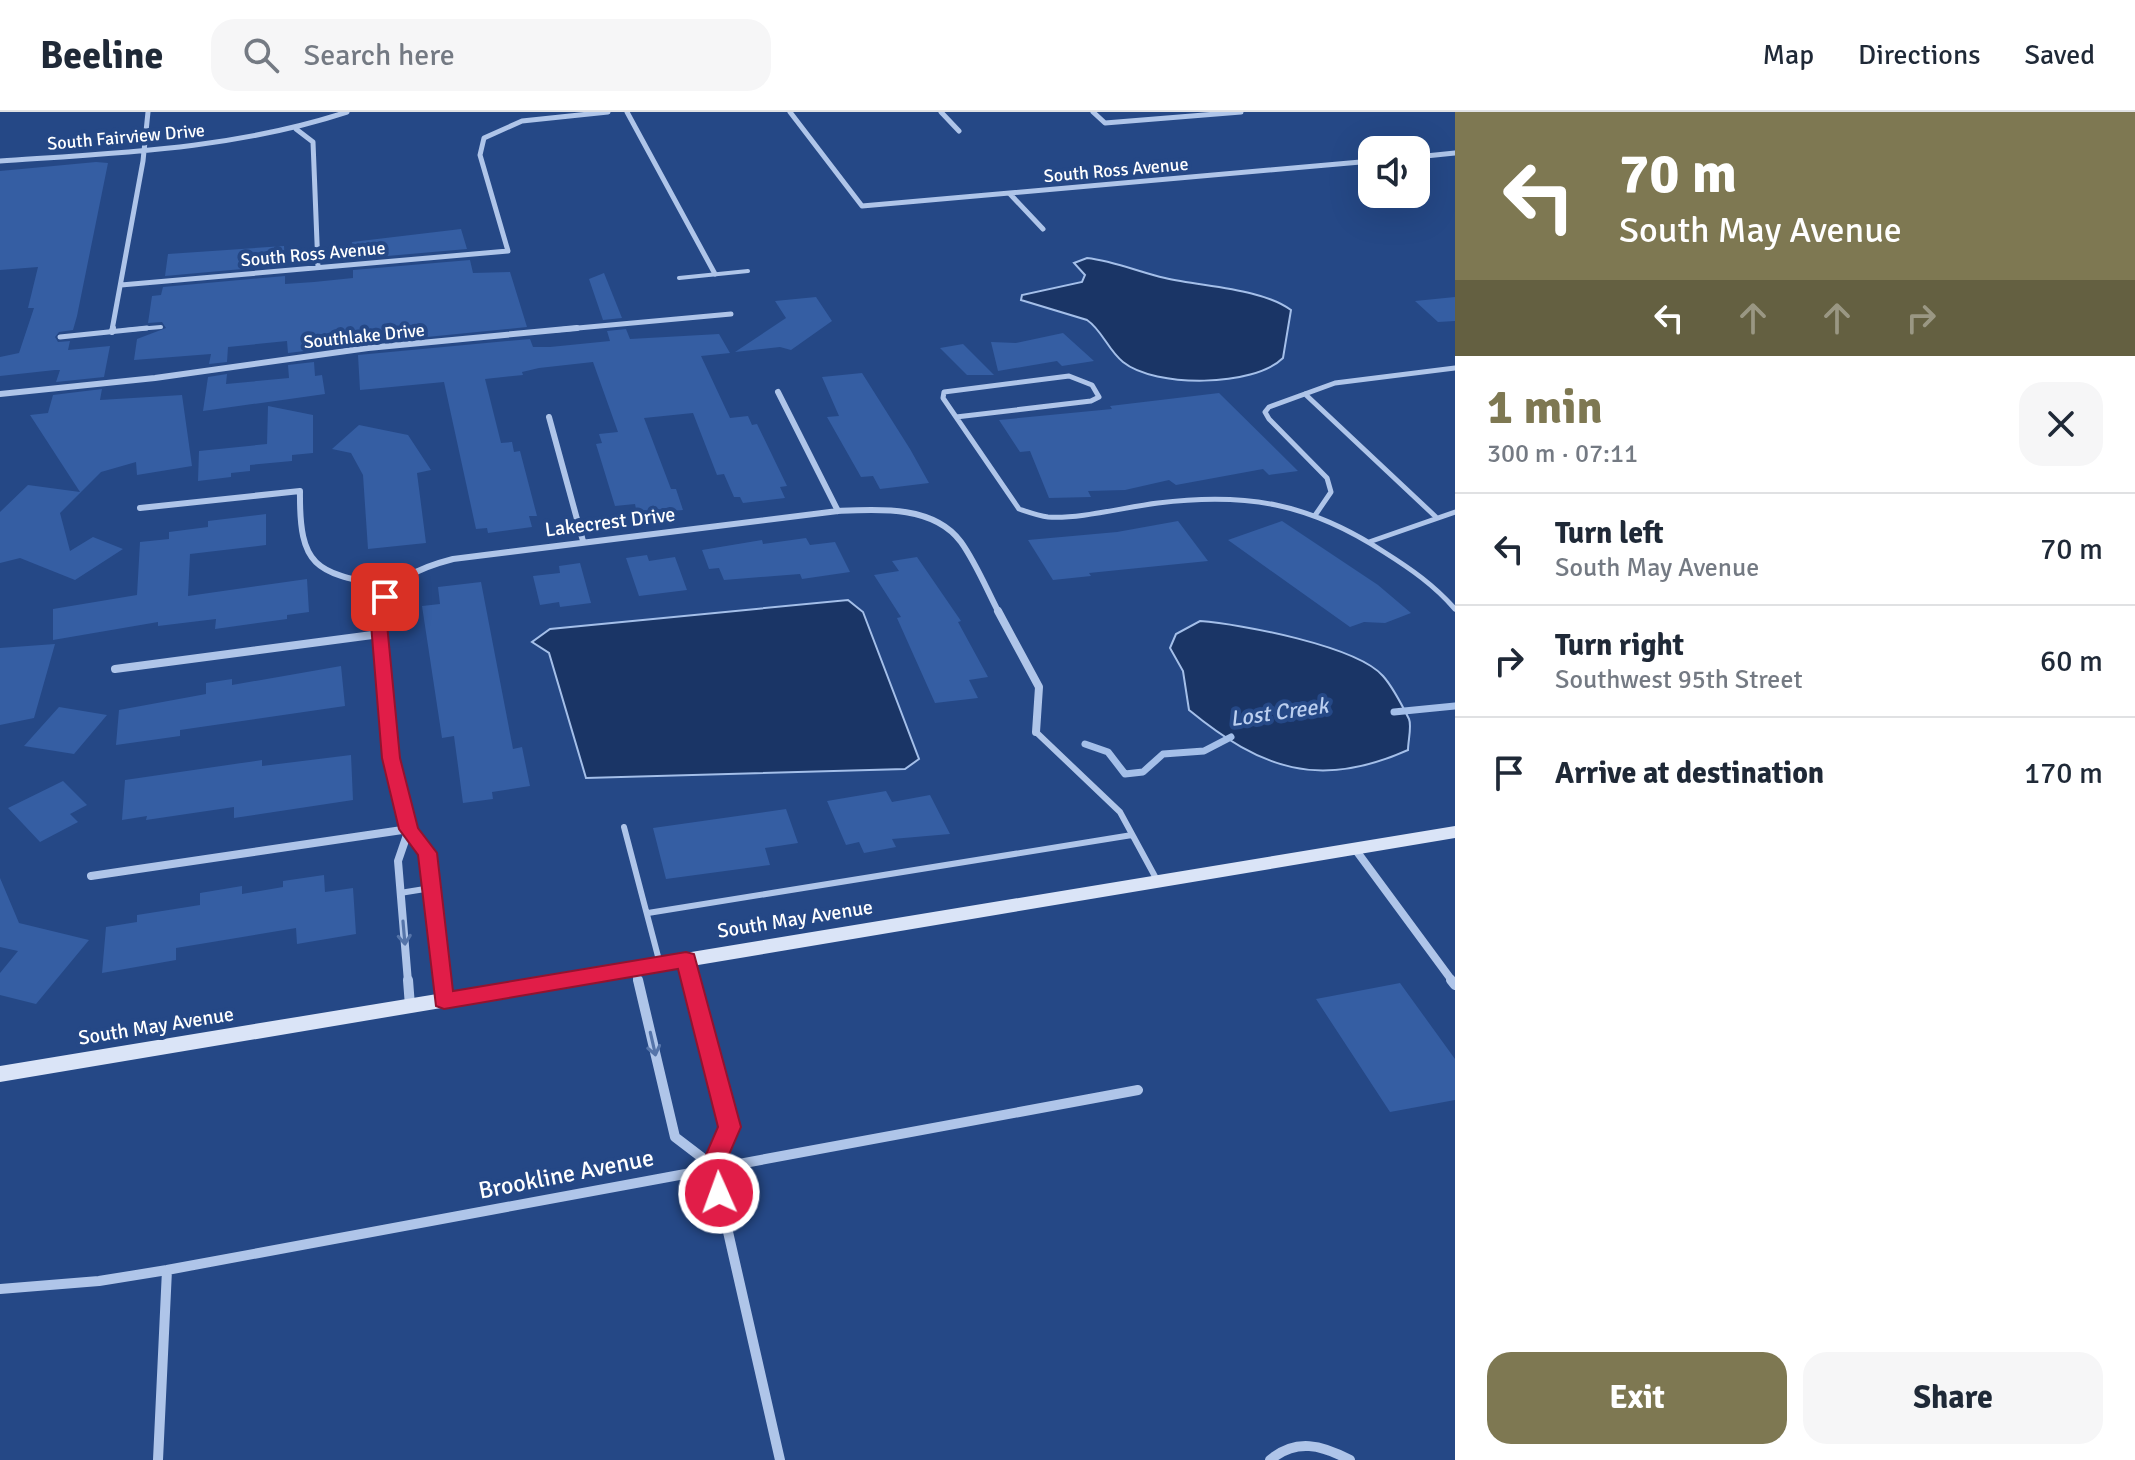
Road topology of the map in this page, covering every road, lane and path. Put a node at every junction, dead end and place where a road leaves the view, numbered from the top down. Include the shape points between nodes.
1 (148, 112) edge
2 (347, 112) edge
3 (608, 112) edge
4 (627, 112) edge
5 (790, 112) edge
6 (941, 112) edge
7 (1093, 112) edge
8 (1241, 112) edge
9 (295, 128) junction
10 (959, 131) dead end
11 (143, 150) junction
12 (1455, 153) edge
13 (1430, 156) edge
14 (0, 161) edge
15 (1358, 162) edge
16 (1010, 194) junction
17 (1043, 229) dead end
18 (318, 267) junction
19 (748, 271) dead end
20 (715, 274) junction
21 (679, 278) dead end
22 (121, 285) junction
23 (731, 314) dead end
24 (161, 327) dead end
25 (112, 332) junction
26 (60, 337) dead end
27 (1455, 368) edge
28 (778, 392) dead end
29 (0, 394) edge
30 (1305, 394) junction
31 (549, 417) dead end
32 (956, 417) junction
33 (140, 508) dead end
34 (838, 511) junction
35 (1455, 512) edge
36 (1316, 514) junction
37 (1437, 518) junction
38 (583, 541) junction
39 (1369, 542) junction
40 (392, 588) junction
41 (1455, 609) edge
42 (380, 634) junction
43 (115, 669) dead end
44 (1036, 732) joint
45 (624, 827) dead end
46 (409, 829) junction
47 (1455, 832) edge
48 (1132, 835) junction
49 (1355, 849) junction
50 (91, 876) dead end
51 (1158, 882) junction
52 (431, 888) junction
53 (400, 893) junction
54 (648, 913) junction
55 (686, 960) junction
56 (660, 964) junction
57 (635, 968) junction
58 (1455, 985) edge
59 (444, 1000) junction
60 (410, 1006) junction
61 (0, 1074) edge
62 (1138, 1090) dead end
63 (713, 1166) junction
64 (167, 1270) junction
65 (0, 1289) edge
66 (158, 1460) edge
67 (780, 1460) edge
68 (1270, 1460) edge
69 (1350, 1460) edge

1 - 11 street
2 - 9 street, South Fairview Drive
3 - 18 street, South Ross Avenue via 522,121 493,131 481,142 480,155 508,251
4 - 20 street
5 - 16 street, South Ross Avenue via 862,206
6 - 10 street
7 - 8 street via 1105,123
9 - 11 street, South Fairview Drive via 242,140
9 - 18 street via 313,142
11 - 14 street, South Fairview Drive
11 - 22 street
12 - 13 street
15 - 16 street, South Ross Avenue
16 - 17 street
18 - 22 street, South Ross Avenue
19 - 20 lane
20 - 21 lane
22 - 25 street
23 - 29 street, Southlake Drive via 354,350
24 - 25 lane
25 - 26 lane
27 - 30 lane via 1350,380
28 - 34 street
30 - 36 lane via 1265,412 1327,478 1331,492
30 - 37 lane
31 - 38 street
32 - 32 lane via 943,398 944,392 957,388 1069,376 1093,384 1099,397
32 - 36 lane via 1019,509 1034,515 1227,497
33 - 40 street via 300,491 305,551 343,576
34 - 38 street, Lakecrest Drive
34 - 44 street, Lakecrest Drive via 913,514 938,523 960,540 1039,687
35 - 37 lane
36 - 39 lane
37 - 39 lane
38 - 40 street, Lakecrest Drive via 445,560
39 - 41 lane via 1432,583
40 - 42 street via 380,609
42 - 43 street
42 - 46 street via 391,758
44 - 48 lane via 1120,812
45 - 54 lane
46 - 50 street
46 - 52 street via 427,853
46 - 53 street via 398,861
47 - 49 main road, South May Avenue
48 - 51 lane
48 - 54 lane
49 - 51 main road, South May Avenue
49 - 58 street
51 - 55 main road, South May Avenue
52 - 53 lane
52 - 59 street
53 -> 60 street
54 - 56 lane
55 - 56 main road, South May Avenue
55 - 63 street via 729,1127
56 - 57 main road, South May Avenue
57 - 59 main road, South May Avenue
57 -> 63 street via 675,1137
59 - 60 main road, South May Avenue
60 - 61 main road, South May Avenue
62 - 63 street, Brookline Avenue
63 - 64 street, Brookline Avenue
63 - 67 street
64 - 65 street, Brookline Avenue
64 - 66 street
68 - 69 street via 1289,1446 1306,1444 1332,1449

